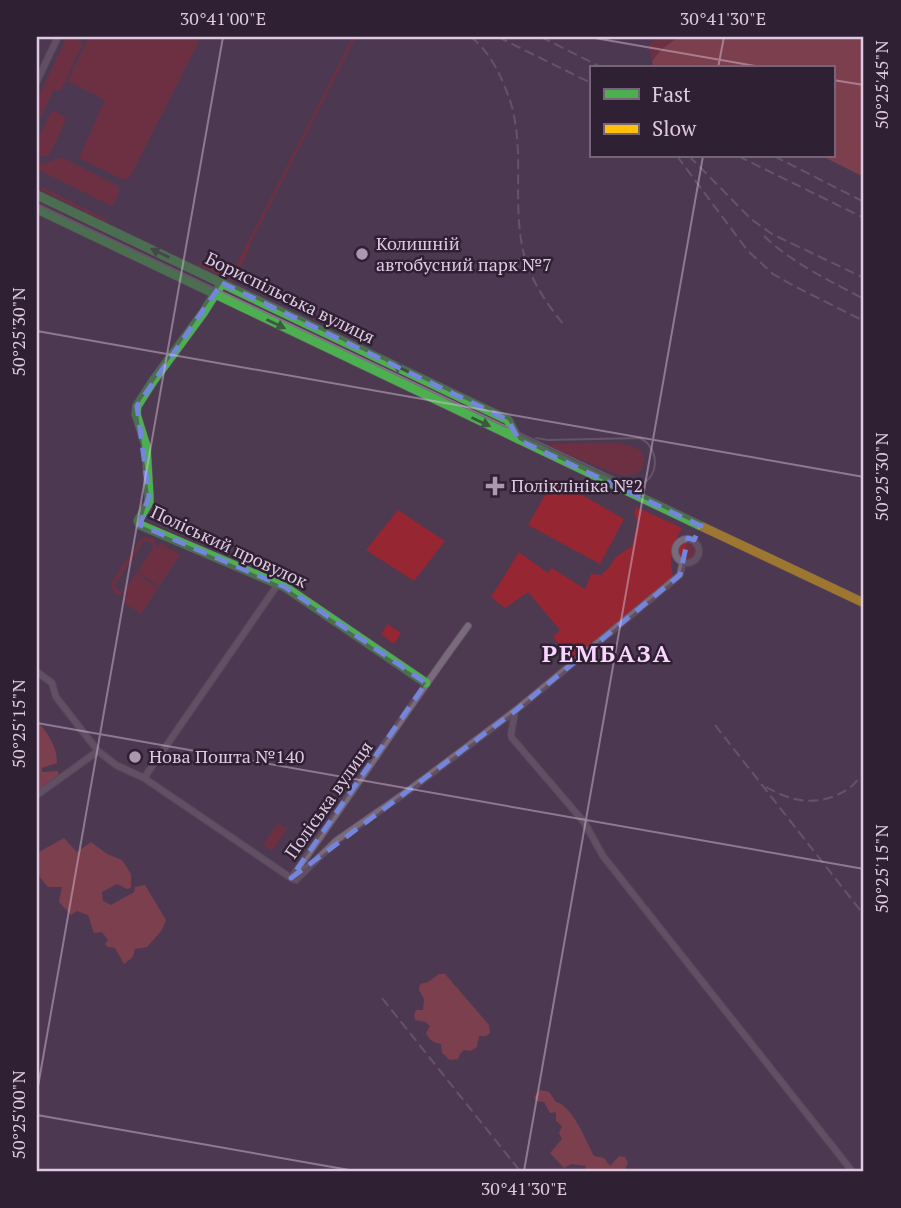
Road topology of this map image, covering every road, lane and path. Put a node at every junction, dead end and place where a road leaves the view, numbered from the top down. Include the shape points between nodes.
1 (58, 37) edge
2 (37, 81) edge
3 (37, 195) edge
4 (37, 209) edge
5 (222, 283) junction
6 (215, 294) junction
7 (519, 440) junction
8 (697, 533) junction
9 (683, 562) junction
10 (278, 584) junction
11 (864, 603) edge
12 (468, 626) dead end
13 (37, 672) edge
14 (426, 683) junction
15 (515, 711) junction
16 (98, 751) junction
17 (144, 778) junction
18 (37, 795) edge
19 (291, 878) junction
20 (852, 1171) edge

1 - 2 street
5 -> 3 main road, Бориспільська вулиця
4 - 6 main road, Бориспільська вулиця
5 - 6 main road, Поліський провулок
7 -> 5 main road, Бориспільська вулиця via 508,420
6 -> 7 main road, Бориспільська вулиця
6 - 10 main road, Поліський провулок via 137,406 146,446 149,496 138,521
7 - 8 main road, Бориспільська вулиця
8 - 9 street via 697,557
8 - 9 street via 676,544 676,556
8 - 11 main road, Бориспільська вулиця
9 - 15 street via 680,575
10 - 14 main road, Поліський провулок
10 - 17 street
12 - 14 street, Поліська вулиця
13 - 16 street, Поліська вулиця via 52,683 56,697
14 - 19 street, Поліська вулиця
15 - 19 street via 336,841 296,880
15 - 20 street via 512,738 584,822 603,856
16 - 17 street, Поліська вулиця
16 - 18 street
17 - 19 street, Поліська вулиця

